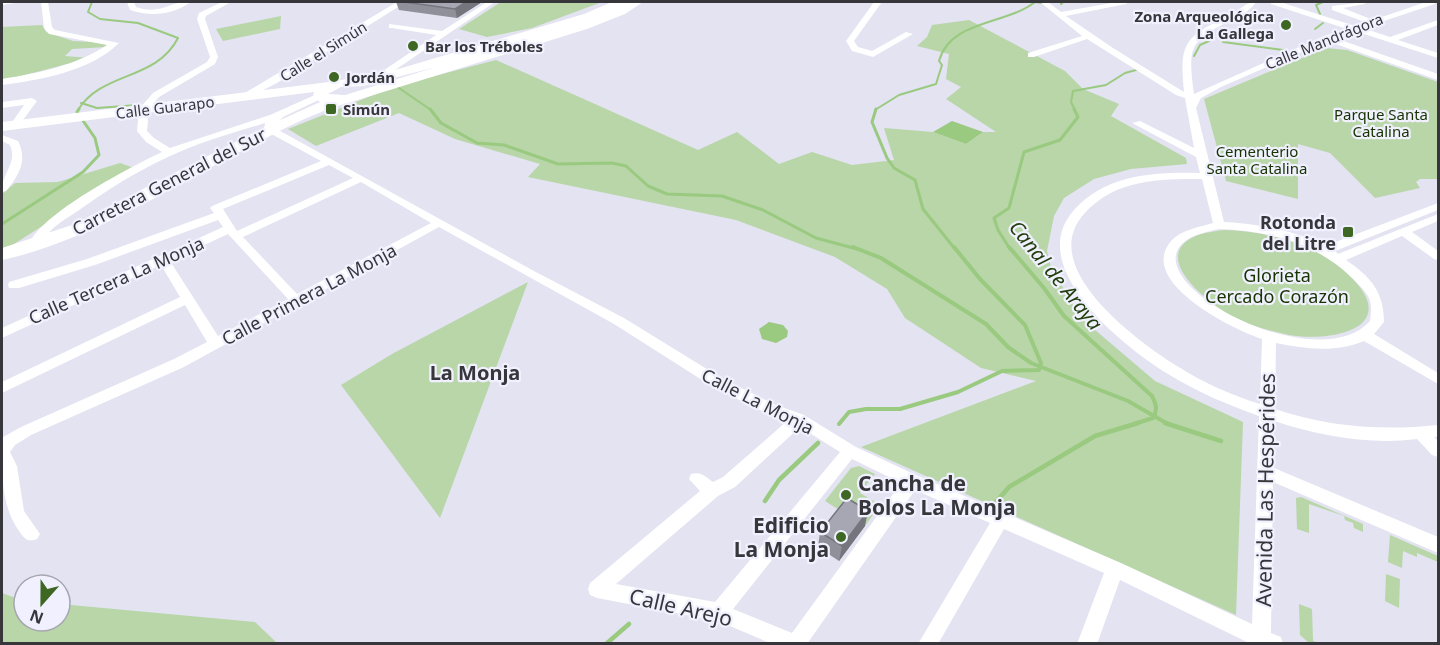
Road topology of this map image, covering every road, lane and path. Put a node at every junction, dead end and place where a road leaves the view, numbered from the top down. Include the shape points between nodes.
1 (18, 2) edge
2 (44, 2) edge
3 (146, 2) edge
4 (187, 2) edge
5 (227, 2) edge
6 (402, 2) edge
7 (490, 2) edge
8 (621, 2) edge
9 (637, 2) edge
10 (878, 2) edge
11 (1044, 2) edge
12 (1126, 2) edge
13 (1253, 2) edge
14 (1274, 2) edge
15 (1362, 2) edge
16 (1425, 2) edge
17 (2, 3) edge
18 (132, 5) edge
19 (1438, 8) edge
20 (1059, 15) junction
21 (1372, 22) junction
22 (1438, 22) edge
23 (392, 26) dead end
24 (1354, 29) junction
25 (444, 34) junction
26 (909, 34) dead end
27 (1089, 36) junction
28 (1327, 38) junction
29 (1390, 40) junction
30 (1438, 48) edge
31 (421, 51) junction
32 (1427, 52) junction
33 (1030, 55) dead end
34 (1438, 56) edge
35 (437, 62) junction
36 (1438, 77) edge
37 (1187, 78) junction
38 (376, 79) junction
39 (274, 81) junction
40 (2, 82) edge
41 (1218, 85) junction
42 (356, 89) junction
43 (288, 92) junction
44 (327, 94) junction
45 (1188, 94) junction
46 (243, 97) junction
47 (2, 105) edge
48 (1191, 108) junction
49 (144, 109) junction
50 (275, 123) junction
51 (1137, 123) dead end
52 (8, 126) edge
53 (2, 138) edge
54 (169, 152) junction
55 (1203, 156) junction
56 (329, 161) junction
57 (1208, 176) junction
58 (361, 178) junction
59 (2, 189) edge
60 (1438, 206) edge
61 (218, 212) junction
62 (1438, 217) edge
63 (439, 223) junction
64 (1219, 225) junction
65 (1402, 231) junction
66 (233, 232) junction
67 (35, 245) junction
68 (1325, 251) junction
69 (2, 254) edge
70 (1438, 256) edge
71 (163, 259) junction
72 (1337, 259) junction
73 (14, 285) dead end
74 (188, 298) junction
75 (297, 301) junction
76 (2, 333) edge
77 (1364, 335) junction
78 (1269, 337) junction
79 (216, 344) junction
80 (1438, 379) edge
81 (2, 388) edge
82 (1268, 414) junction
83 (799, 419) junction
84 (1438, 431) edge
85 (1421, 434) junction
86 (4, 448) edge
87 (850, 451) junction
88 (1438, 451) edge
89 (1266, 472) junction
90 (697, 479) dead end
91 (912, 481) junction
92 (712, 490) junction
93 (1001, 519) junction
94 (30, 534) dead end
95 (1438, 545) edge
96 (1115, 569) junction
97 (719, 612) junction
98 (1266, 642) edge
99 (796, 643) edge
100 (927, 644) edge
101 (1087, 644) edge

1 - 17 street
2 - 40 street via 52,32 115,43 84,62
3 - 18 street
4 - 18 street via 164,13
5 - 49 street via 202,15 214,57 211,64 156,95
6 - 39 street, Calle el Simún
7 - 25 street
8 - 35 main road via 588,17
9 - 42 main road via 583,26
10 - 26 street via 850,41 855,49 873,54
11 - 20 street
12 - 20 street
13 - 37 street via 1242,13 1192,41 1185,60
14 - 24 street
15 - 21 street via 1335,8
16 - 19 street
16 - 21 street, Calle Mandrágora
20 - 27 street
21 - 24 street, Calle Mandrágora
22 - 29 street
23 - 25 street
24 - 28 street, Calle Mandrágora
24 - 29 street
25 - 31 street
27 - 33 street
27 - 45 street via 1179,93
28 - 36 street
28 - 41 street, Calle Mandrágora
29 - 32 street
30 - 32 street
31 - 35 street via 417,59
31 - 38 street
32 - 34 street
35 - 38 main road
37 - 41 street via 1201,85
37 - 45 street
38 - 42 main road
39 - 43 street, Calle el Simún via 274,87
39 - 46 street, Calle el Simún
41 - 45 street, Calle Mandrágora
41 - 48 street, Calle Mandrágora via 1197,96
42 - 44 main road
43 - 44 main road, Calle Guarapo
43 - 46 main road, Calle Guarapo
44 - 50 main road, Carretera General del Sur
45 - 48 street
46 - 49 main road, Calle Guarapo
47 - 52 street via 32,101
48 - 55 street
49 - 52 main road, Calle Guarapo
49 - 54 street via 142,131
50 - 54 street
50 - 56 street, Calle La Monja
50 - 67 main road, Carretera General del Sur via 89,224
51 - 55 street
53 - 59 street via 14,143 18,157 15,171
54 - 67 street via 84,201 41,231
55 - 57 street
56 - 58 street, Calle La Monja
56 - 61 street
57 - 64 street
57 - 82 street via 1143,178 1104,190 1076,211 1065,236 1070,270 1102,315 1145,352 1197,383
58 - 63 street, Calle La Monja
58 - 66 street, Calle Tercera La Monja
60 - 68 street
61 - 66 street
61 - 73 street via 92,262
62 - 65 street
63 - 75 street, Calle Primera La Monja
63 - 83 street, Calle La Monja via 619,321 718,383 771,410
64 - 68 street via 1269,230
64 - 78 street via 1195,229 1179,237 1169,256 1173,271 1184,288 1204,306
65 - 70 street
65 - 72 street
66 - 71 street, Calle Tercera La Monja
66 - 75 street
67 - 69 main road, Carretera General del Sur
68 - 72 street
71 - 74 street
71 - 76 street, Calle Tercera La Monja
72 - 77 street via 1371,289 1377,303 1377,322
74 - 79 street
74 - 81 street
75 - 79 street, Calle Primera La Monja
77 - 78 street via 1341,343 1308,344
77 - 80 street
78 - 82 street, Avenida Las Hespérides
79 - 86 street, Calle Primera La Monja via 26,431
82 - 85 street via 1320,428 1386,435
82 - 89 street, Avenida Las Hespérides
83 - 87 street, Calle La Monja
83 - 92 street via 729,482
84 - 85 street
85 - 88 street
86 - 94 street via 16,513
87 - 91 street, Calle La Monja
87 - 97 street
89 - 95 street
89 - 98 street, Avenida Las Hespérides
90 - 92 street
91 - 93 street, Calle La Monja
91 - 99 street
92 - 97 street, Calle Arejo via 597,589
93 - 96 street, Calle La Monja
93 - 100 street
96 - 98 street, Calle La Monja
96 - 101 street
97 - 99 street, Calle Arejo

